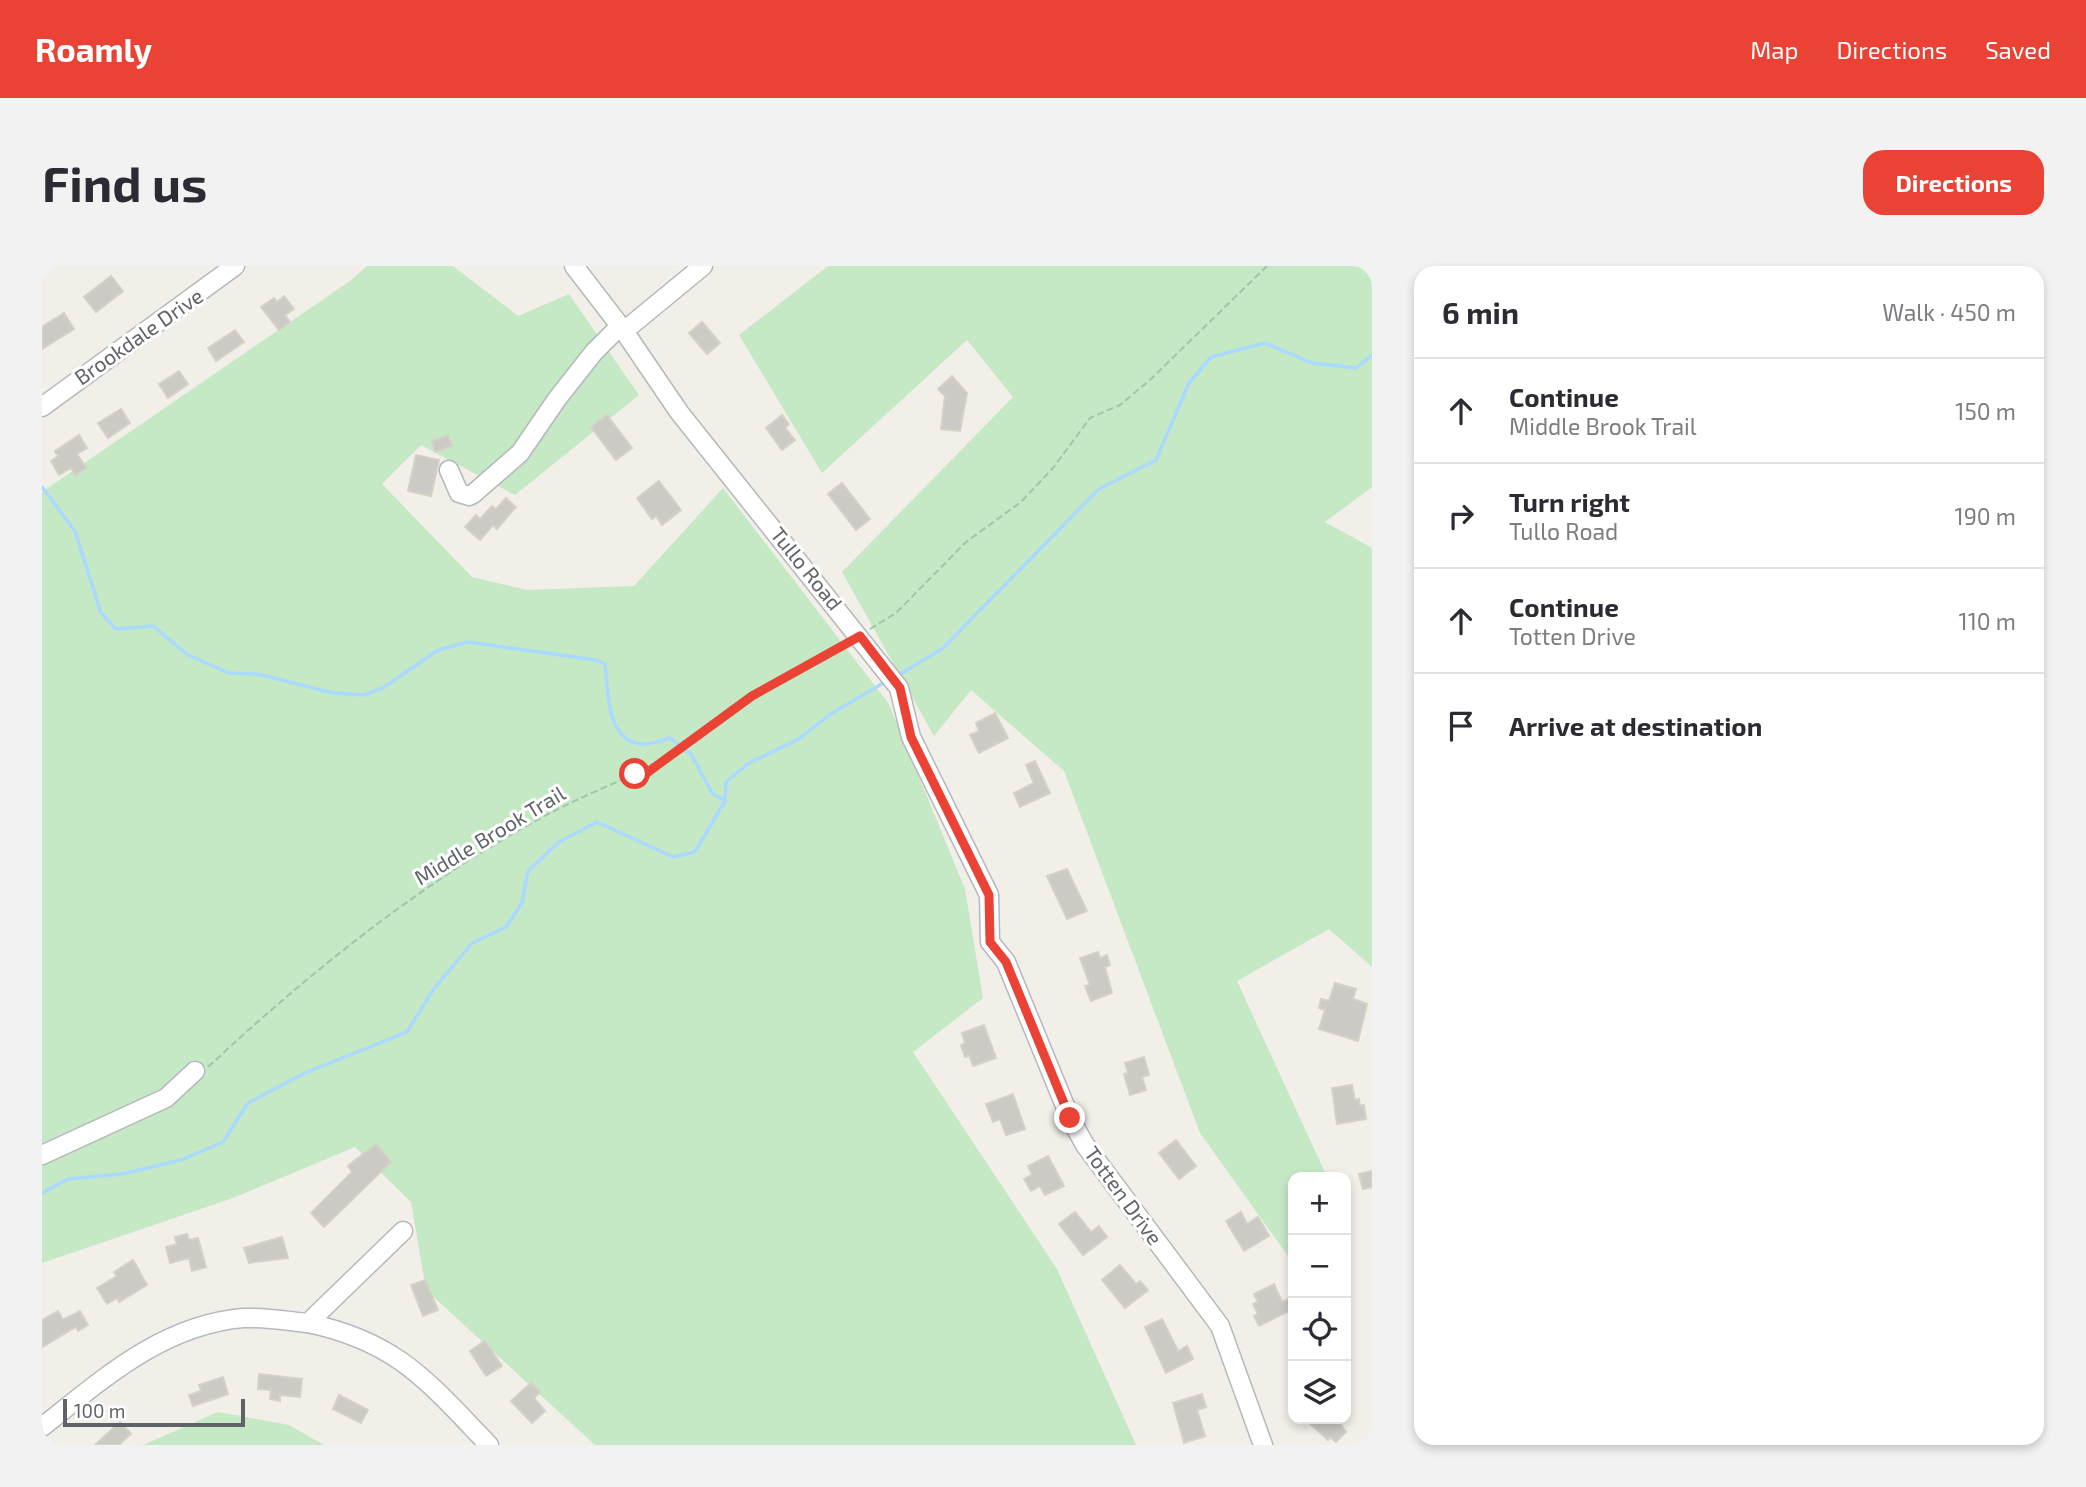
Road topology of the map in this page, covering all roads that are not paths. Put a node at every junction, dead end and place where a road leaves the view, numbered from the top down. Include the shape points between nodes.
1 (235, 266) edge
2 (573, 266) edge
3 (703, 266) edge
4 (622, 329) junction
5 (42, 407) edge
6 (449, 470) dead end
7 (990, 942) joint
8 (198, 1073) road end
9 (42, 1155) edge
10 (403, 1231) dead end
11 (308, 1323) junction
12 (42, 1427) edge
13 (489, 1445) edge
14 (1263, 1445) edge

1 - 5 street, Brookdale Drive
2 - 4 street, Tullo Road
3 - 4 street
4 - 6 street via 594,352 520,453 473,494 459,493
4 - 7 street, Tullo Road via 679,412 900,688 911,737 989,895
7 - 14 street, Totten Drive via 1006,962 1085,1144 1220,1326
8 - 9 street via 166,1098
10 - 11 street
11 - 12 street via 242,1318 195,1327 157,1343 112,1372
11 - 13 street via 352,1335 395,1355

